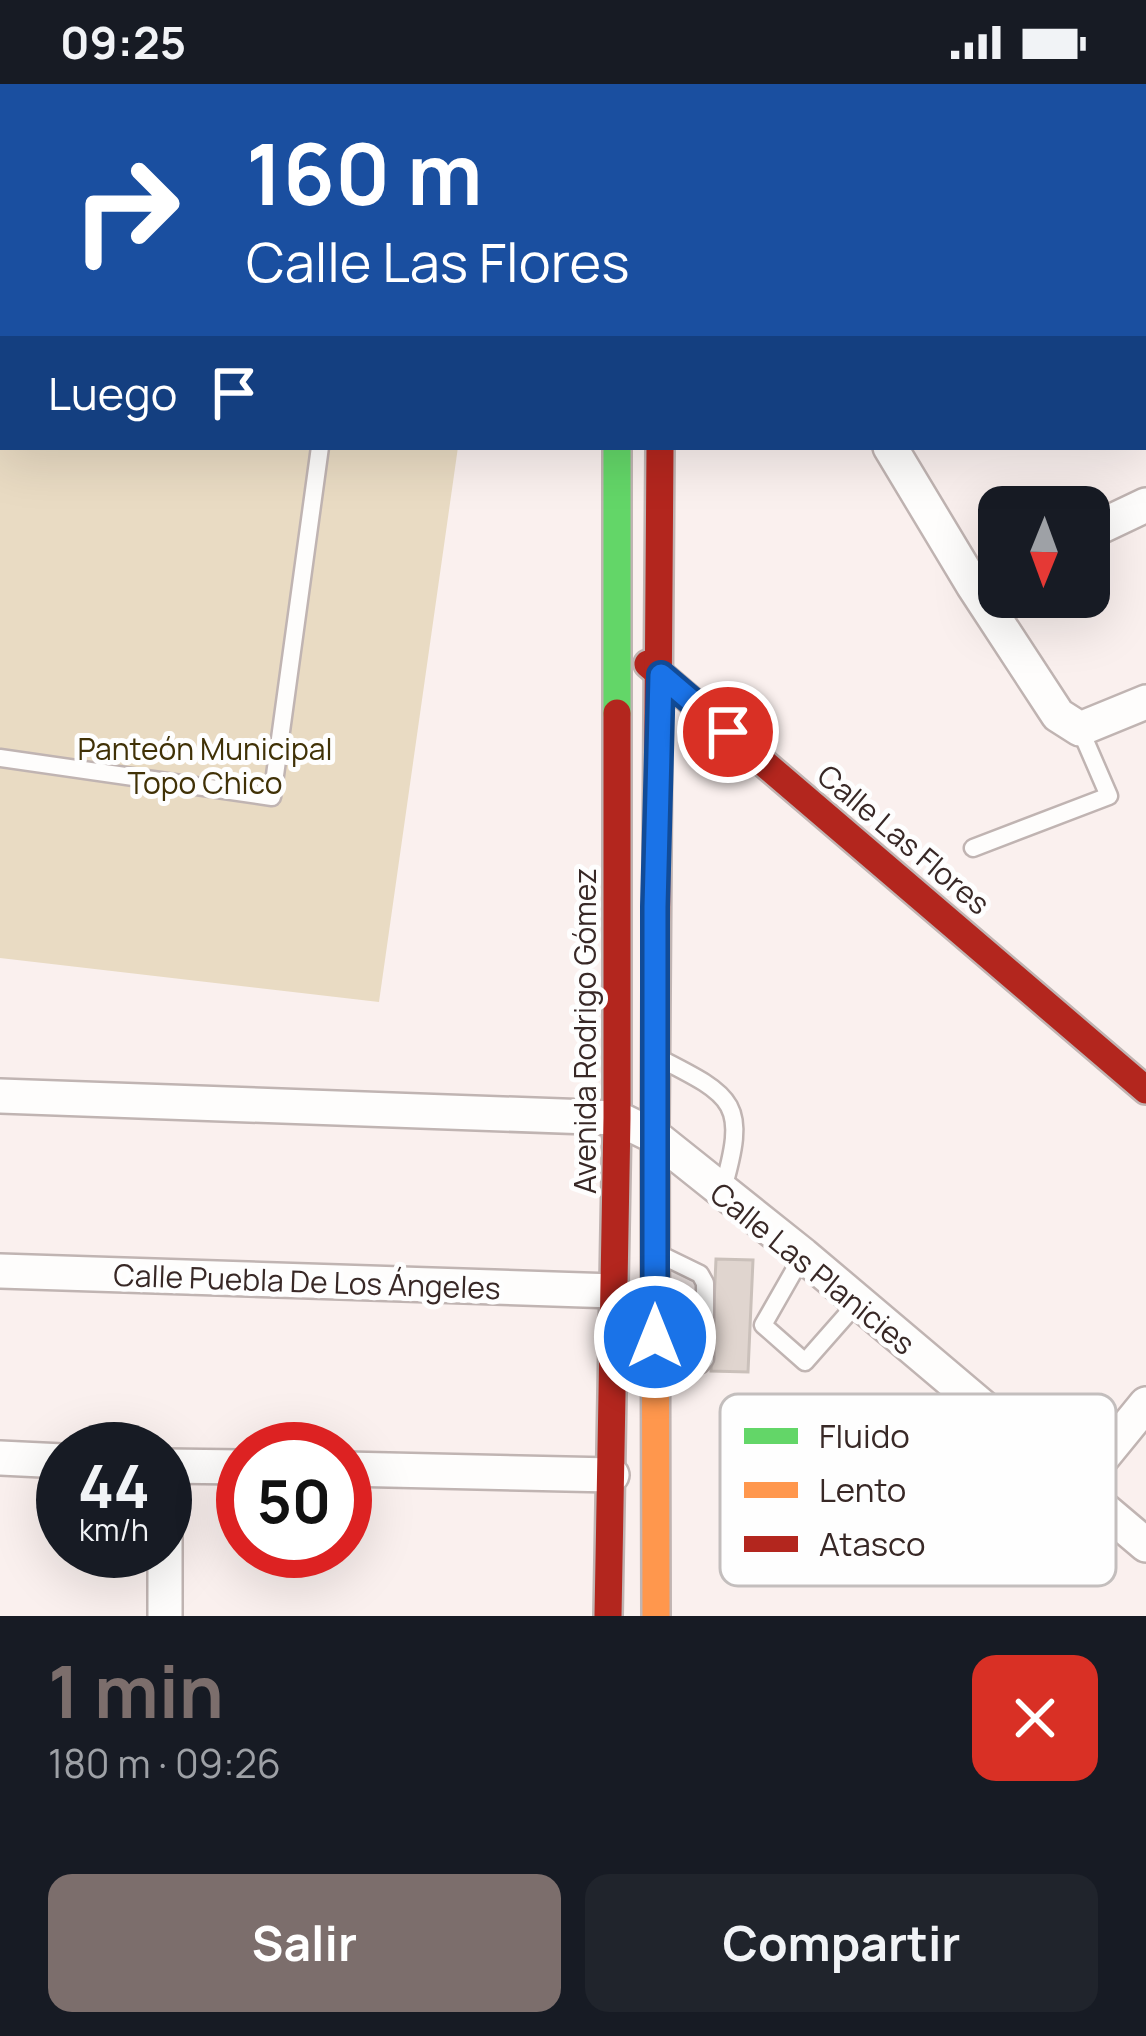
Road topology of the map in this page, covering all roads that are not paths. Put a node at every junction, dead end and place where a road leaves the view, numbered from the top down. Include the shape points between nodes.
1 (320, 450) edge
2 (617, 450) edge
3 (660, 450) edge
4 (892, 450) edge
5 (1146, 505) edge
6 (1110, 522) edge
7 (978, 568) edge
8 (1007, 618) edge
9 (617, 640) junction
10 (661, 675) junction
11 (1146, 702) edge
12 (1080, 729) junction
13 (0, 758) edge
14 (974, 848) dead end
15 (619, 906) junction
16 (655, 907) junction
17 (654, 1055) junction
18 (1146, 1090) edge
19 (0, 1096) edge
20 (617, 1118) junction
21 (654, 1136) junction
22 (722, 1192) junction
23 (654, 1252) junction
24 (803, 1255) junction
25 (0, 1270) edge
26 (614, 1291) junction
27 (856, 1304) junction
28 (655, 1379) junction
29 (966, 1394) edge
30 (1146, 1405) edge
31 (1116, 1441) edge
32 (0, 1458) edge
33 (36, 1460) edge
34 (372, 1470) edge
35 (612, 1475) junction
36 (1116, 1519) edge
37 (1146, 1545) edge
38 (165, 1578) edge
39 (165, 1616) edge
40 (608, 1616) edge
41 (656, 1616) edge

1 - 13 lane via 272,797
2 - 9 main road, Avenida Rodrigo Gómez
3 - 10 main road
4 - 7 street
5 - 6 street
8 - 12 street via 1058,715
9 - 10 main road, Calle Las Flores
9 - 15 main road, Avenida Rodrigo Gómez
10 - 16 main road
10 - 18 main road, Calle Las Flores
11 - 12 street
12 - 14 lane via 1109,796
15 - 16 main road
15 - 20 main road, Avenida Rodrigo Gómez
16 - 17 main road
17 - 21 main road
17 - 22 lane via 715,1086 732,1109 737,1138
19 - 20 street, Calle Las Planicies
20 - 21 street, Calle Las Planicies
20 - 26 main road, Avenida Rodrigo Gómez
21 - 22 street, Calle Las Planicies
21 - 23 main road
22 - 24 street, Calle Las Planicies
23 - 28 main road
23 - 28 lane via 700,1274 708,1290 705,1359
24 - 27 street, Calle Las Planicies
24 - 27 lane via 764,1325 806,1362
25 - 26 street, Calle Puebla De Los Ángeles
26 - 35 main road, Avenida Rodrigo Gómez
27 - 29 street, Calle Las Planicies
28 - 41 main road
30 - 31 street
32 - 33 street
34 - 35 street
35 - 40 main road, Avenida Rodrigo Gómez
36 - 37 street, Calle Las Planicies
38 - 39 street

